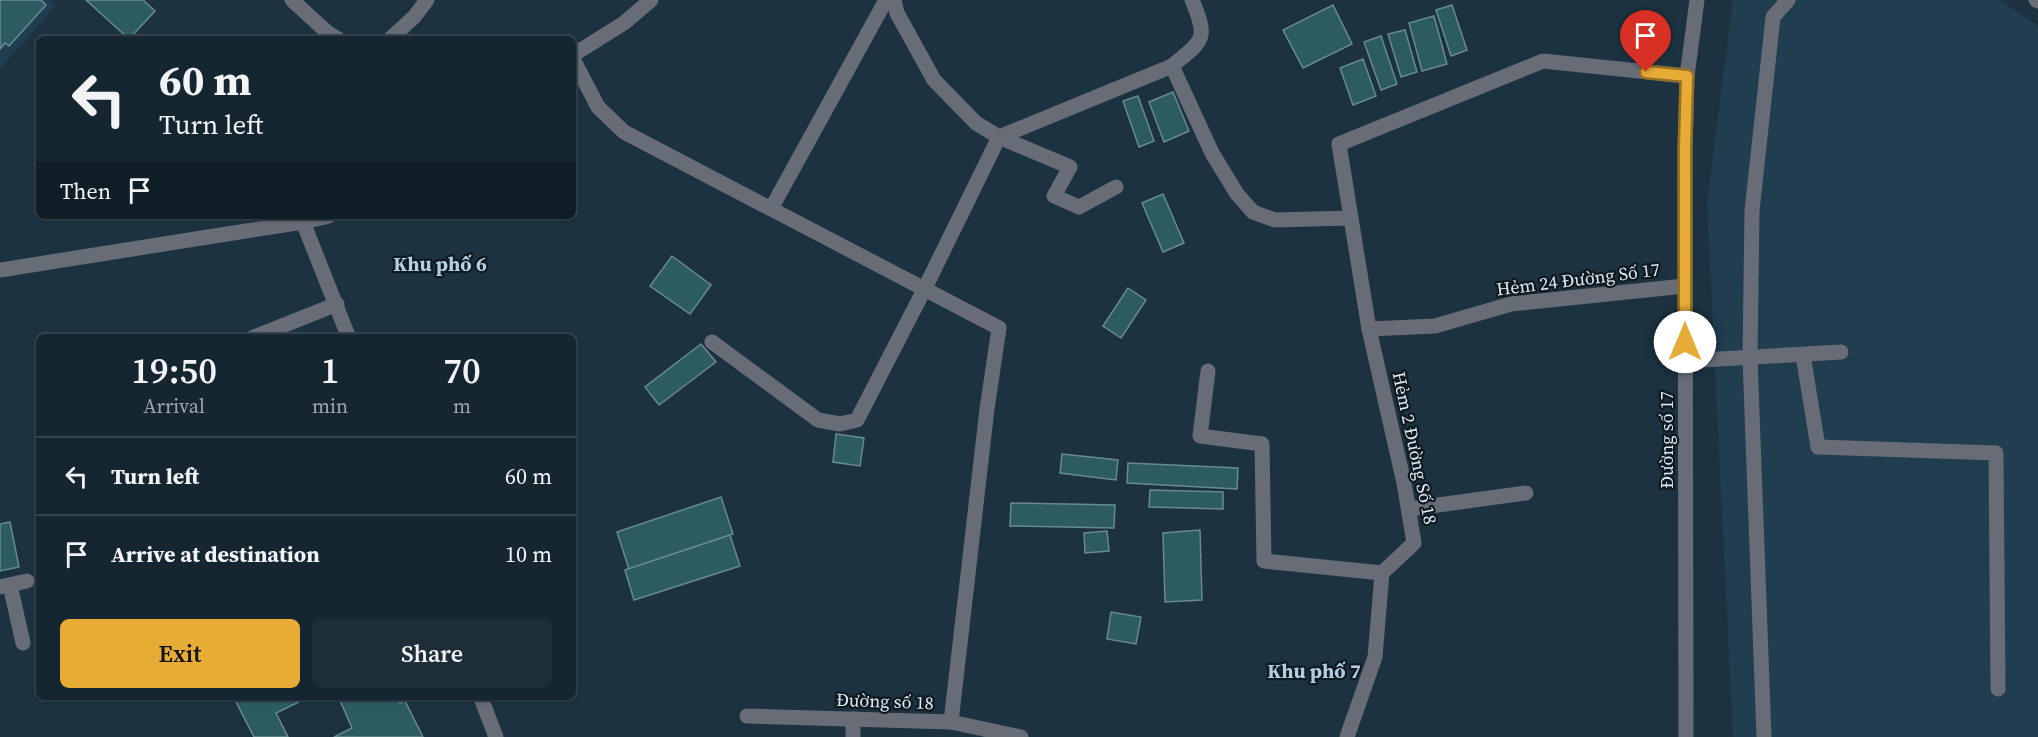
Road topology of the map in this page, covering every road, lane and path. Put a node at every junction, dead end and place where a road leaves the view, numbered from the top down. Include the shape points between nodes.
1 (292, 0) edge
2 (428, 0) edge
3 (651, 0) edge
4 (886, 0) edge
5 (894, 0) edge
6 (1192, 0) edge
7 (1697, 0) edge
8 (1788, 0) edge
9 (333, 36) edge
10 (393, 36) edge
11 (576, 55) edge
12 (576, 63) edge
13 (1172, 66) junction
14 (1687, 76) junction
15 (999, 138) junction
16 (1116, 187) dead end
17 (771, 209) junction
18 (1351, 218) junction
19 (316, 219) edge
20 (303, 222) junction
21 (0, 270) edge
22 (1685, 286) junction
23 (925, 288) junction
24 (337, 304) junction
25 (1369, 329) junction
26 (262, 334) edge
27 (348, 334) edge
28 (712, 342) dead end
29 (1841, 352) dead end
30 (1803, 355) junction
31 (1750, 358) junction
32 (1685, 361) junction
33 (1208, 371) dead end
34 (1526, 493) dead end
35 (1409, 509) junction
36 (1382, 573) junction
37 (27, 581) dead end
38 (5, 586) edge
39 (23, 643) dead end
40 (1998, 689) dead end
41 (482, 700) edge
42 (747, 716) dead end
43 (853, 719) junction
44 (951, 722) junction
45 (496, 737) edge
46 (853, 737) edge
47 (1021, 737) edge
48 (1347, 737) edge
49 (1686, 737) edge
50 (1764, 737) edge

1 - 9 street
2 - 10 street
3 - 11 street
4 - 17 street
5 - 15 street via 897,13 934,80 976,123
6 - 13 street via 1203,35
7 - 14 street, Đường số 17
8 - 31 street via 1773,17 1752,211
12 - 17 street via 598,107 624,132
13 - 15 street
13 - 18 street via 1212,153 1253,212 1275,220
14 - 18 street, Hẻm 2 Đường Số 18 via 1543,61 1339,144
14 - 22 street, Đường số 17
15 - 16 street via 1070,167 1054,196 1079,207
15 - 23 street
17 - 23 street
18 - 25 street, Hẻm 2 Đường Số 18
19 - 20 street
20 - 21 street
20 - 24 street
22 - 25 street, Hẻm 24 Đường Số 17 via 1511,304 1435,326
22 - 32 street, Đường số 17
23 - 28 street via 857,420 840,424 818,420
23 - 44 street via 999,328
24 - 26 street
24 - 27 street
25 - 35 street, Hẻm 2 Đường Số 18
29 - 30 street
30 - 31 street
30 - 40 street via 1818,447 1996,453
31 - 32 street
31 - 50 street
32 - 49 street, Đường số 17
33 - 36 street via 1200,436 1262,444 1264,561
34 - 35 street
35 - 36 street, Hẻm 2 Đường Số 18 via 1414,543
36 - 48 street via 1375,657
37 - 38 street
38 - 39 street
41 - 45 street
42 - 43 street, Đường số 18
43 - 44 street, Đường số 18
43 - 46 street
44 - 47 street, Đường số 18

